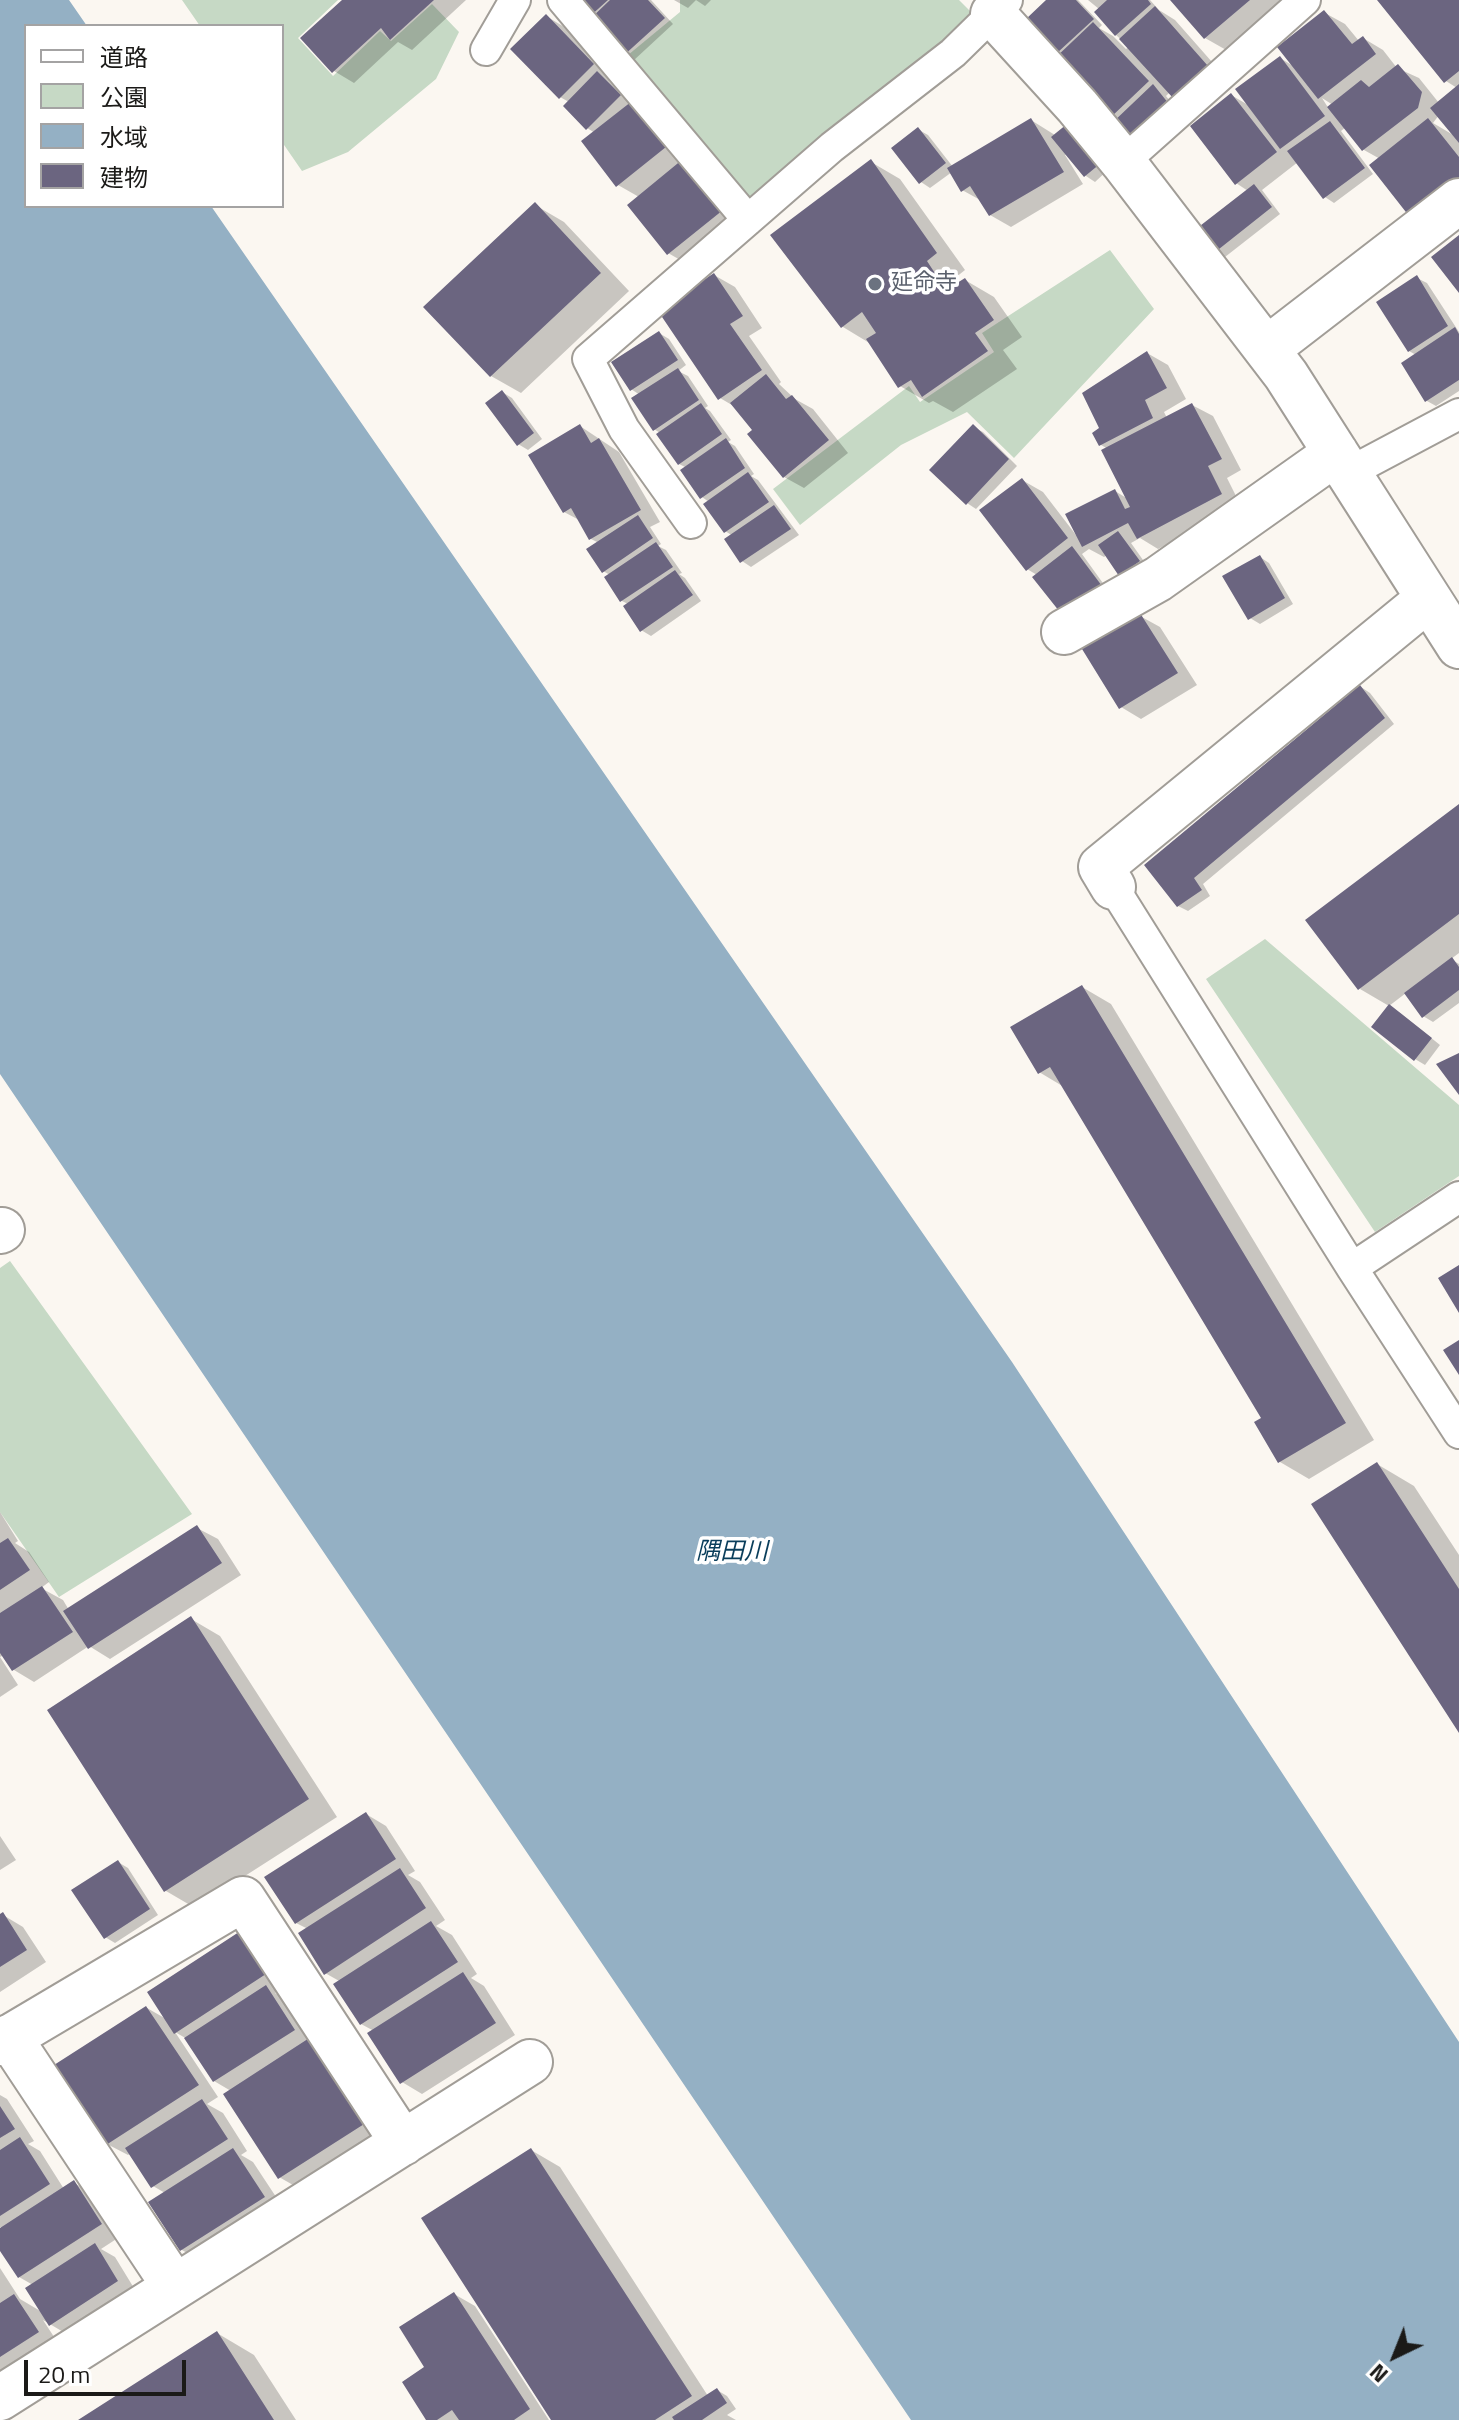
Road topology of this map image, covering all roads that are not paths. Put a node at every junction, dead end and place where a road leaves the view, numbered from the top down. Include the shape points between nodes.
1 (515, 0) edge
2 (563, 0) edge
3 (1305, 0) edge
4 (992, 5) edge
5 (486, 50) dead end
6 (1123, 162) junction
7 (1459, 201) edge
8 (748, 220) junction
9 (1267, 349) junction
10 (1459, 414) edge
11 (1342, 463) junction
12 (691, 523) dead end
13 (1428, 599) junction
14 (1064, 632) dead end
15 (1459, 646) edge
16 (1113, 887) joint
17 (1459, 1197) edge
18 (1352, 1268) junction
19 (1459, 1433) edge
20 (4, 2040) edge
21 (530, 2062) dead end
22 (403, 2143) junction
23 (175, 2287) junction
24 (0, 2398) edge

1 - 5 lane
2 - 8 lane
3 - 6 lane
4 - 6 street
4 - 8 lane via 953,53
6 - 9 street
7 - 9 street
8 - 12 lane via 588,359 624,429
9 - 11 street
10 - 11 lane
11 - 13 street
11 - 14 street
13 - 15 street
13 - 16 street via 1101,867
16 - 18 lane
17 - 18 lane
18 - 19 lane
20 - 22 street via 243,1899
20 - 23 street
21 - 22 street
22 - 23 street
23 - 24 street

